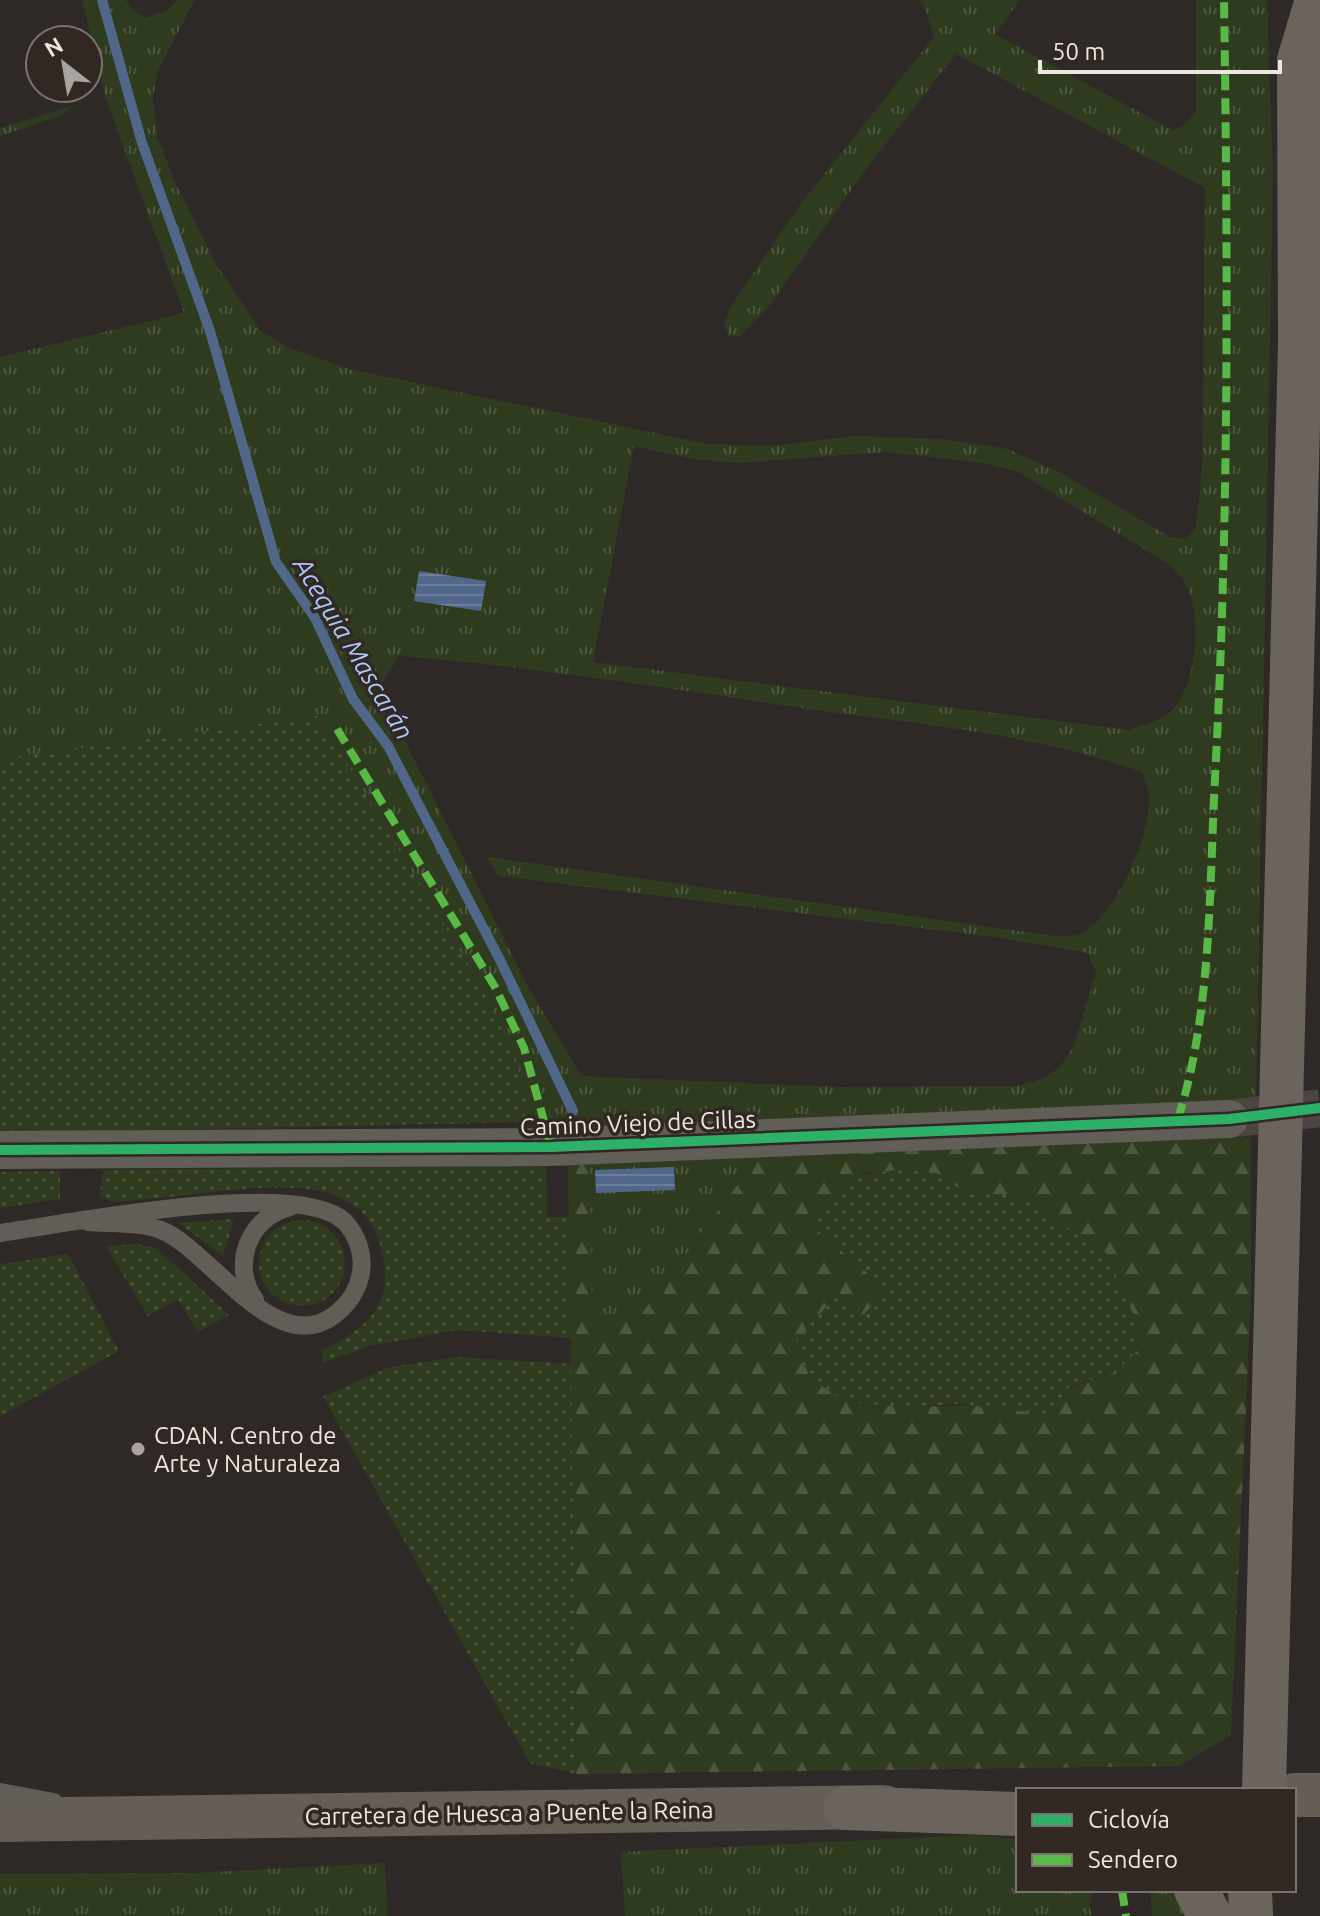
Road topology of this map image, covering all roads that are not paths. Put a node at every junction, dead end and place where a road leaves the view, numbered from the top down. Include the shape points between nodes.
1 (1317, 0) edge
2 (1229, 1119) tunnel mouth
3 (0, 1150) edge
4 (300, 1205) junction
5 (88, 1222) junction
6 (0, 1233) edge
7 (262, 1309) junction
8 (1264, 1788) edge
9 (0, 1792) edge
10 (1296, 1795) edge
11 (1320, 1795) edge
12 (1016, 1803) edge
13 (845, 1808) junction
14 (1016, 1814) edge
15 (140, 1817) junction
16 (0, 1820) edge
17 (1197, 1892) edge
18 (1250, 1892) edge
19 (1210, 1916) edge
20 (1251, 1916) edge

1 - 8 highway via 1299,60 1300,344
2 - 3 street, Camino Viejo de Cillas via 551,1147
4 - 5 lane via 209,1205
4 - 7 lane via 277,1210 258,1224 246,1244 243,1268 248,1291
4 - 7 lane via 323,1208 357,1239 363,1262 359,1285 347,1306 328,1320 305,1325 282,1321
5 - 6 lane
5 - 7 lane via 160,1230 177,1238
9 - 15 lane
10 - 11 main road
12 - 13 main road, Carretera de Huesca a Puente la Reina
13 - 14 highway
13 - 15 main road, Carretera de Huesca a Puente la Reina
15 - 16 main road, Carretera de Huesca a Puente la Reina
17 - 19 highway
18 - 20 highway

